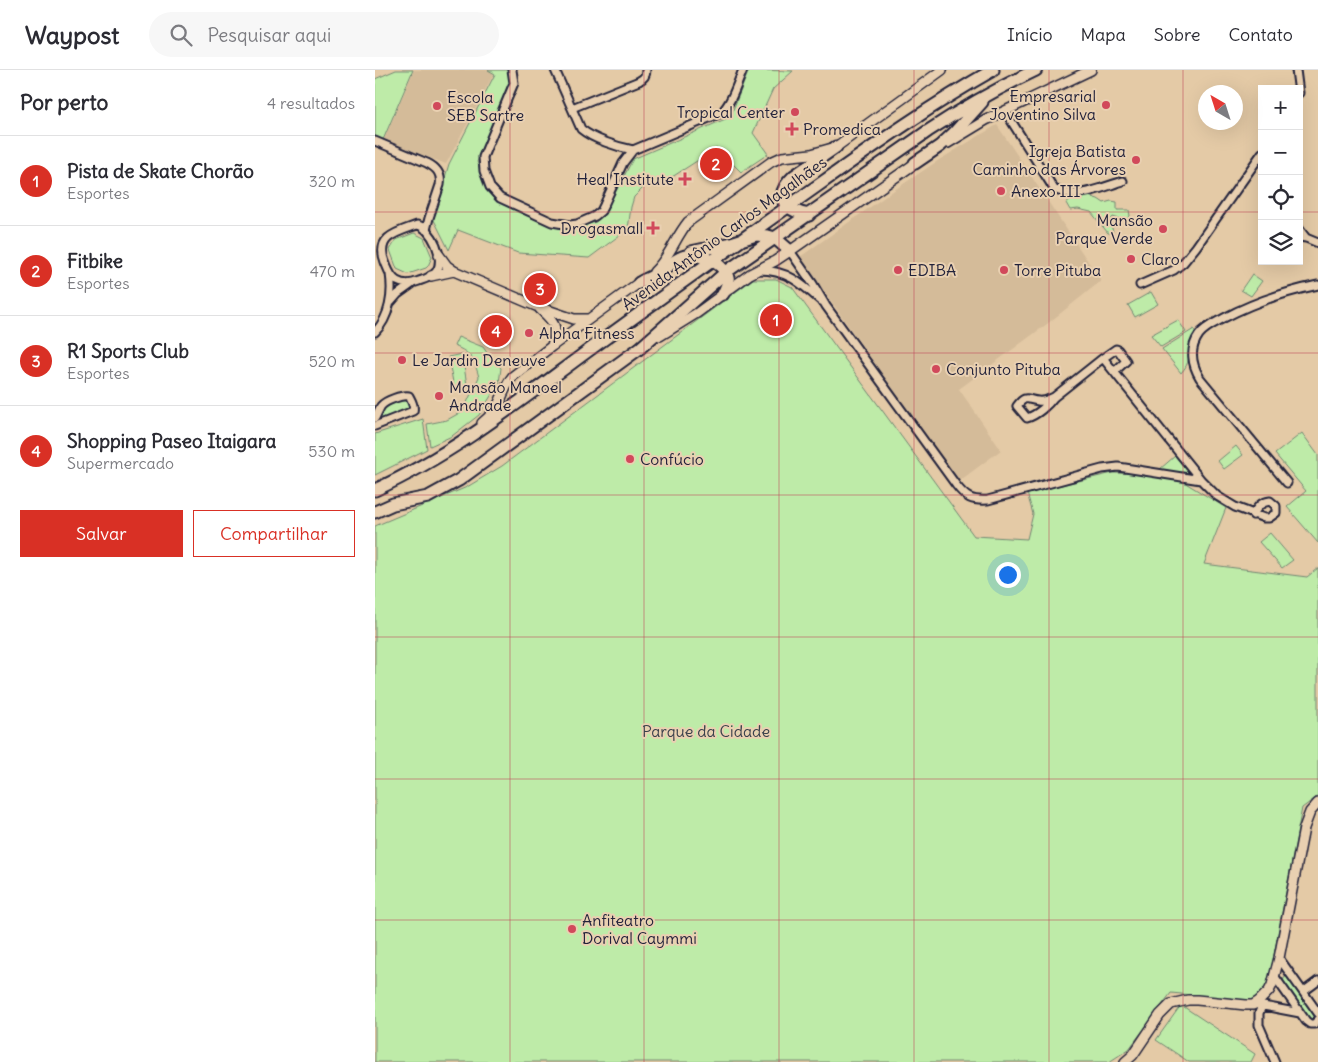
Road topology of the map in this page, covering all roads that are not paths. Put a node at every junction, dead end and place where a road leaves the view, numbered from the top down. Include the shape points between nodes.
1 (512, 70) edge
2 (555, 70) edge
3 (646, 70) edge
4 (743, 70) edge
5 (942, 70) edge
6 (987, 70) edge
7 (993, 70) edge
8 (1036, 70) edge
9 (1091, 70) edge
10 (1296, 70) edge
11 (976, 80) junction
12 (1298, 85) edge
13 (1001, 87) junction
14 (572, 108) junction
15 (1005, 110) junction
16 (375, 140) edge
17 (619, 147) junction
18 (836, 147) junction
19 (633, 150) junction
20 (1258, 159) edge
21 (623, 163) junction
22 (915, 163) junction
23 (1123, 181) dead end
24 (788, 206) junction
25 (809, 215) junction
26 (426, 230) junction
27 (1303, 237) edge
28 (775, 238) junction
29 (741, 240) junction
30 (375, 243) edge
31 (1318, 243) edge
32 (383, 246) junction
33 (790, 251) junction
34 (439, 255) junction
35 (681, 257) junction
36 (713, 261) junction
37 (454, 270) junction
38 (758, 270) junction
39 (726, 272) junction
40 (389, 273) junction
41 (431, 276) junction
42 (639, 283) junction
43 (412, 284) junction
44 (1141, 285) dead end
45 (1318, 285) edge
46 (723, 294) junction
47 (390, 305) junction
48 (536, 306) junction
49 (826, 306) junction
50 (588, 319) junction
51 (375, 332) edge
52 (551, 346) junction
53 (641, 348) junction
54 (1103, 358) junction
55 (1114, 372) junction
56 (1054, 397) junction
57 (375, 418) edge
58 (375, 426) edge
59 (453, 447) junction
60 (1201, 480) junction
61 (1287, 483) dead end
62 (375, 490) edge
63 (375, 510) edge
64 (1253, 514) dead end
65 (1318, 803) edge
66 (1279, 958) junction
67 (1275, 977) junction
68 (1318, 981) edge
69 (1303, 992) junction
70 (1257, 1005) junction
71 (1300, 1013) junction
72 (1318, 1013) edge
73 (1318, 1020) edge
74 (1125, 1062) edge
75 (1275, 1062) edge

1 - 21 street via 514,83 483,157 490,187 500,198 552,222 577,224 601,211
2 - 14 street
3 - 14 street via 643,79
4 - 19 street via 729,103 721,113
5 - 18 street, Avenida Antônio Carlos Magalhães
6 - 11 main road
7 - 11 main road, Avenida Antônio Carlos Magalhães
8 - 13 main road, Avenida Antônio Carlos Magalhães
9 - 15 street, Avenida Antônio Carlos Magalhães
10 - 12 street
11 - 24 main road, Avenida Antônio Carlos Magalhães via 905,124
13 - 22 main road via 979,104 955,132
13 - 25 main road, Avenida Antônio Carlos Magalhães via 928,131
14 - 17 street via 585,132
15 - 22 street, Avenida Antônio Carlos Magalhães
15 - 23 street via 1054,189 1083,193
16 - 26 street via 427,162 440,173 440,185
17 - 19 street
17 - 21 street
18 - 24 main road via 789,181 782,193
18 - 42 street, Avenida Antônio Carlos Magalhães via 771,162 688,222 665,260
19 - 21 street
20 - 44 street via 1183,263
22 - 33 street, Avenida Antônio Carlos Magalhães
24 - 25 main road
24 - 29 main road, Avenida Antônio Carlos Magalhães
25 - 28 main road, Avenida Antônio Carlos Magalhães
26 - 32 street via 417,225 392,235
26 - 34 street
27 - 31 street
28 - 29 main road via 756,235
28 - 33 main road
28 - 39 main road, Avenida Antônio Carlos Magalhães
29 - 35 main road
29 - 36 main road, Avenida Antônio Carlos Magalhães
30 - 32 street
32 - 40 street via 382,255
33 - 38 street, Avenida Antônio Carlos Magalhães
33 - 49 street
34 - 37 street
34 - 41 street via 440,263
35 - 36 main road via 695,256
35 - 42 main road
36 - 39 main road
36 - 59 main road, Avenida Antônio Carlos Magalhães via 491,423
37 - 41 street
37 - 48 street
38 - 46 street, Avenida Antônio Carlos Magalhães
38 - 49 street via 787,275
39 - 46 main road via 728,282
39 - 53 main road, Avenida Antônio Carlos Magalhães
40 - 43 street via 399,282
40 - 47 street
41 - 43 street
42 - 50 street, Avenida Antônio Carlos Magalhães
43 - 47 street
45 - 61 street via 1243,308 1207,327 1199,335 1192,354 1192,362 1200,378
46 - 53 street, Avenida Antônio Carlos Magalhães
47 - 51 street
48 - 50 street via 569,318
48 - 52 street via 555,326
49 - 60 street via 957,485 973,500 988,500 1110,468
50 - 52 street, Avenida Antônio Carlos Magalhães
52 - 59 street, Avenida Antônio Carlos Magalhães via 513,376 488,418
53 - 63 main road, Avenida Antônio Carlos Magalhães via 450,485 428,497
54 - 55 street
54 - 55 street via 1118,350 1125,361
54 - 56 street
55 - 60 street
56 - 56 street via 1041,402 1027,398 1017,406 1030,417
57 - 58 street via 387,402 409,396 413,411
59 - 62 main road, Avenida Antônio Carlos Magalhães
60 - 64 street via 1227,503
65 - 66 street via 1310,812 1302,838
66 - 67 street
66 - 69 street
67 - 70 street via 1269,991
67 - 71 street
68 - 69 street
69 - 72 street
70 - 71 street
70 - 74 street via 1188,1000 1171,1004
70 - 75 street via 1259,1025
71 - 73 street via 1310,1024

